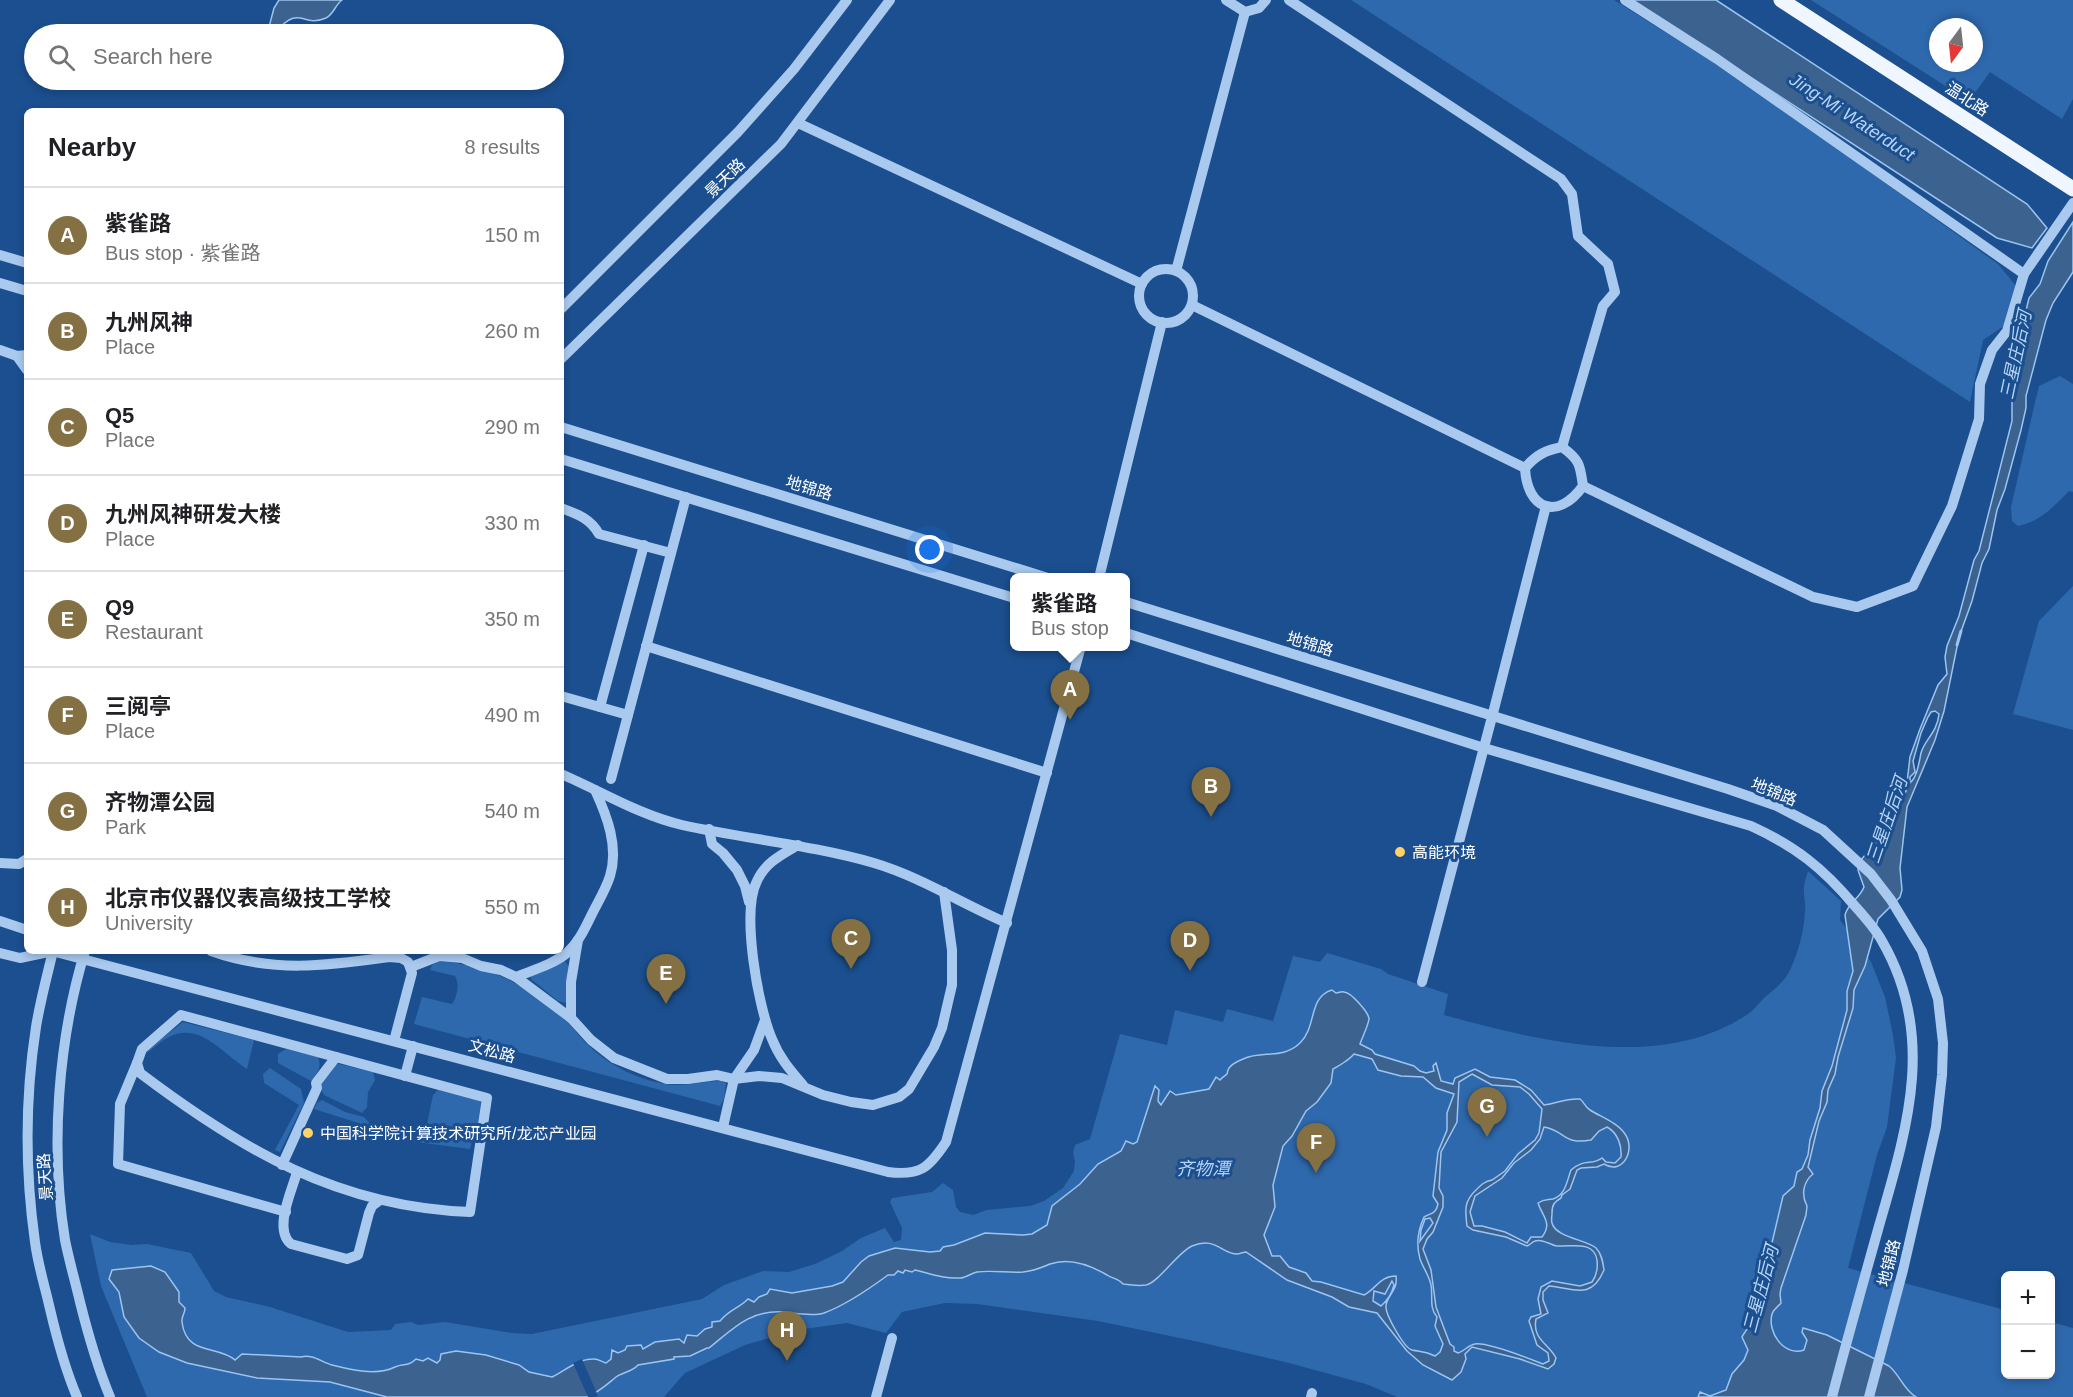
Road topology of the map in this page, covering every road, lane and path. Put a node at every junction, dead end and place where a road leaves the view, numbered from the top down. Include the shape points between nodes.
1 (847, 0) edge
2 (890, 0) edge
3 (1226, 0) edge
4 (1266, 0) edge
5 (1289, 0) edge
6 (1625, 0) edge
7 (1781, 0) edge
8 (1245, 12) junction
9 (798, 123) junction
10 (2073, 189) edge
11 (2073, 203) edge
12 (0, 255) edge
13 (24, 262) edge
14 (1176, 271) junction
15 (2024, 274) junction
16 (0, 283) edge
17 (1142, 284) junction
18 (24, 290) edge
19 (1192, 305) junction
20 (564, 306) edge
21 (1162, 322) junction
22 (0, 350) edge
23 (22, 355) edge
24 (564, 355) edge
25 (564, 428) edge
26 (1562, 447) junction
27 (564, 460) edge
28 (1525, 468) junction
29 (1584, 486) junction
30 (686, 496) junction
31 (1546, 506) junction
32 (564, 509) edge
33 (644, 545) junction
34 (672, 553) junction
35 (1032, 573) edge
36 (1100, 573) edge
37 (1010, 597) edge
38 (1130, 604) edge
39 (1130, 635) edge
40 (646, 646) junction
41 (1079, 651) edge
42 (564, 697) edge
43 (600, 707) junction
44 (628, 715) junction
45 (1492, 717) junction
46 (1484, 748) junction
47 (1047, 773) junction
48 (564, 775) edge
49 (611, 779) dead end
50 (595, 790) junction
51 (709, 829) junction
52 (798, 845) junction
53 (24, 862) edge
54 (0, 863) edge
55 (944, 892) junction
56 (751, 908) junction
57 (0, 921) edge
58 (1007, 923) junction
59 (24, 929) edge
60 (578, 940) junction
61 (0, 953) edge
62 (38, 954) edge
63 (51, 954) edge
64 (222, 954) edge
65 (390, 954) edge
66 (457, 954) edge
67 (83, 955) edge
68 (411, 967) junction
69 (516, 976) junction
70 (1422, 982) dead end
71 (571, 1017) junction
72 (765, 1020) junction
73 (394, 1041) junction
74 (413, 1046) junction
75 (336, 1057) junction
76 (136, 1063) junction
77 (405, 1076) junction
78 (734, 1079) junction
79 (803, 1085) junction
80 (723, 1127) junction
81 (282, 1166) junction
82 (297, 1172) junction
83 (380, 1200) junction
84 (286, 1212) junction
85 (892, 1338) dead end
86 (77, 1397) edge
87 (110, 1397) edge
88 (876, 1397) edge
89 (1832, 1397) edge
90 (1869, 1397) edge

1 - 20 street, 景天路 via 794,69 738,132
2 - 9 street, 景天路
3 - 8 street
4 - 8 street via 1259,8
5 - 26 street via 1561,178 1572,194 1578,236 1608,264 1615,292 1603,306
6 - 15 street via 1717,59
7 - 10 main road, 温北路
8 - 14 street
9 - 17 street
9 - 24 street, 景天路
11 - 15 street
12 - 13 street
14 - 17 street via 1161,270
14 - 19 street via 1192,289
15 - 29 street via 2007,331 1992,350 1980,384 1979,419 1952,506 1913,586 1857,607 1813,597
16 - 18 street
17 - 21 street via 1142,308
19 - 21 street via 1180,319
19 - 28 street
21 - 36 street
22 - 23 street
25 - 35 street, 地锦路
26 - 28 street via 1547,449
26 - 29 street via 1576,457
27 - 30 street
28 - 31 street via 1525,482 1534,498
29 - 31 street via 1574,500 1561,507
30 - 34 street
30 - 37 street
31 - 45 street
32 - 33 street via 583,516 599,534
33 - 34 street
33 - 43 street
34 - 40 street
38 - 45 street, 地锦路
39 - 46 street, 地锦路
40 - 44 street
40 - 47 street
41 - 47 street
42 - 43 street
43 - 44 street
44 - 49 street
45 - 46 street
45 - 90 street, 地锦路 via 1728,789 1777,806 1823,830 1884,889 1922,951 1938,999 1943,1043 1939,1110
46 - 70 street
46 - 89 street, 地锦路 via 1751,826 1776,838 1811,860 1881,939 1910,1018 1911,1099 1902,1145
47 - 58 street
48 - 50 street
50 - 51 street via 642,812 681,825
50 - 60 street via 606,813 611,837 611,871
51 - 52 street
51 - 56 street via 712,844 741,878
52 - 55 street via 875,864
52 - 56 street via 765,868 751,896
53 - 54 street
55 - 58 street
55 - 79 street via 952,985 942,1028 909,1089 899,1097 873,1105 823,1095
56 - 72 street via 759,999
57 - 59 street
58 - 80 street, 文松路 via 946,1142 936,1158 923,1168 907,1174 888,1172
60 - 69 street via 557,959
60 - 71 street via 571,982
61 - 62 street, 文松路 via 20,958
63 - 86 street, 景天路 via 36,1027 30,1086 30,1196 45,1289
64 - 65 street via 289,967
65 - 68 street
66 - 68 street
66 - 69 street
67 - 73 street, 文松路
67 - 87 street, 景天路 via 66,1032 60,1088 60,1194 65,1239 87,1332
68 - 73 street
69 - 71 street
71 - 78 street via 614,1058 651,1075 667,1079 717,1075
72 - 78 street via 754,1050
72 - 79 street via 784,1064
73 - 74 street, 文松路
74 - 77 street
74 - 80 street, 文松路
75 - 76 street via 181,1015 142,1049
75 - 77 street
75 - 81 street via 316,1083
76 - 81 street via 140,1073 198,1117
76 - 84 street via 120,1104 118,1164
77 - 83 street via 487,1098 470,1212 438,1211
78 - 79 street via 782,1078
78 - 80 street
81 - 82 street
82 - 83 street
82 - 84 street
83 - 84 street via 369,1212 357,1255 347,1259 291,1244 283,1233
85 - 88 street

